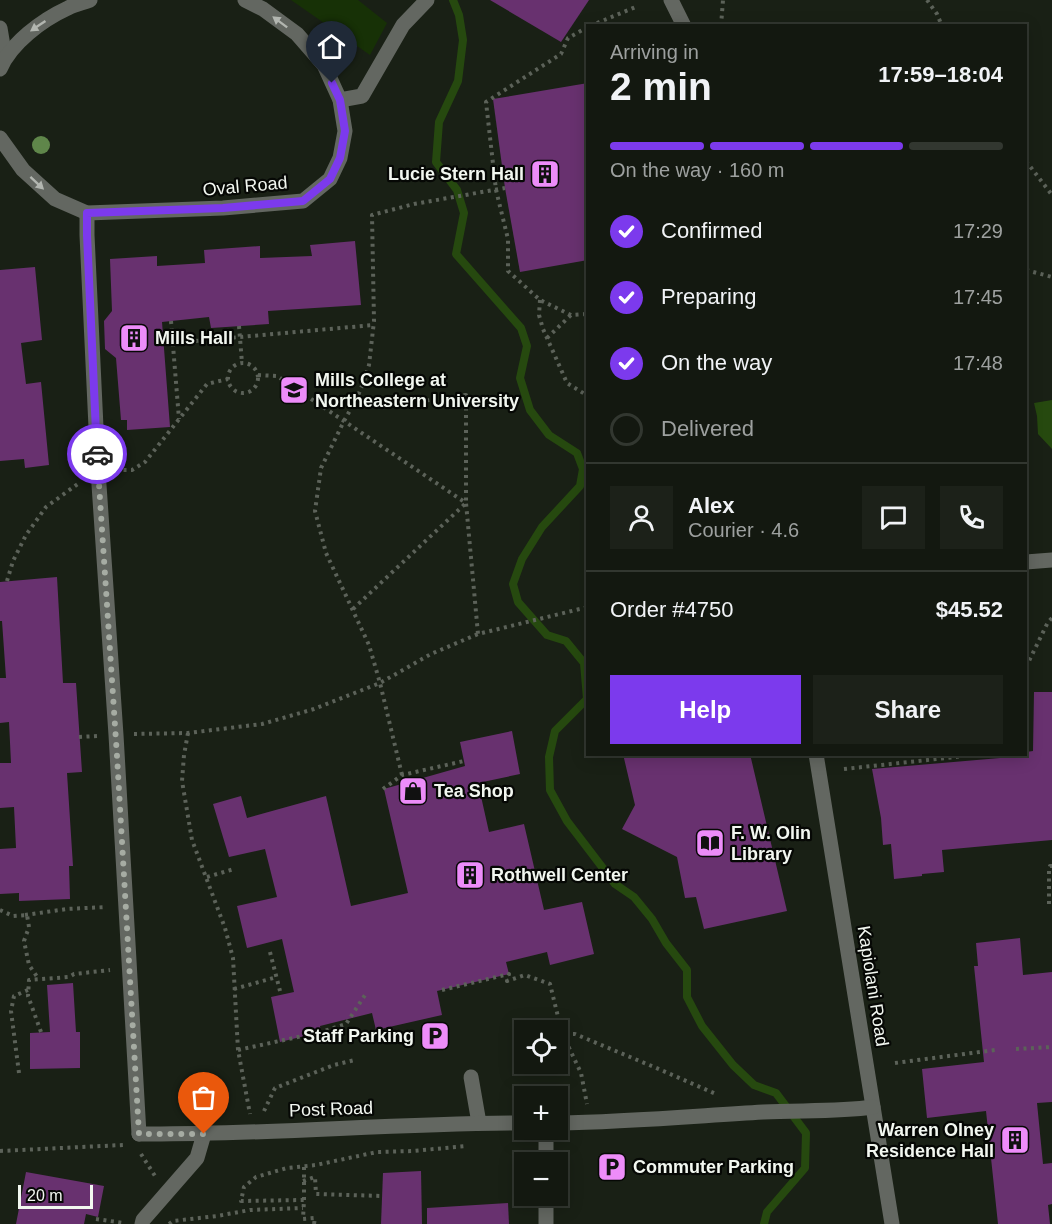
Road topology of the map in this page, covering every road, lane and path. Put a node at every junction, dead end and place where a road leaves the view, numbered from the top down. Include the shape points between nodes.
1 (90, 0) edge
2 (246, 0) edge
3 (671, 0) edge
4 (723, 0) edge
5 (927, 0) edge
6 (425, 1) edge
7 (638, 6) dead end
8 (594, 24) edge
9 (683, 24) edge
10 (721, 24) edge
11 (941, 24) edge
12 (586, 27) edge
13 (0, 28) edge
14 (3, 63) edge
15 (340, 100) junction
16 (0, 138) edge
17 (1027, 162) edge
18 (505, 188) dead end
19 (496, 190) junction
20 (1052, 195) edge
21 (87, 213) junction
22 (1027, 270) edge
23 (1052, 277) edge
24 (540, 300) junction
25 (586, 314) edge
26 (571, 315) junction
27 (171, 321) dead end
28 (374, 324) junction
29 (239, 326) dead end
30 (240, 336) junction
31 (547, 338) junction
32 (173, 343) junction
33 (242, 363) junction
34 (258, 375) junction
35 (228, 379) junction
36 (586, 395) edge
37 (357, 398) junction
38 (179, 420) junction
39 (344, 421) junction
40 (98, 470) junction
41 (466, 503) junction
42 (1052, 560) edge
43 (1027, 562) edge
44 (7, 581) dead end
45 (586, 608) edge
46 (353, 609) junction
47 (1052, 618) edge
48 (478, 634) junction
49 (1027, 666) edge
50 (380, 683) junction
51 (188, 733) junction
52 (116, 735) junction
53 (816, 756) edge
54 (964, 756) edge
55 (464, 761) dead end
56 (844, 769) dead end
57 (402, 775) junction
58 (383, 789) dead end
59 (1052, 866) edge
60 (234, 869) dead end
61 (207, 877) junction
62 (1049, 904) dead end
63 (125, 906) junction
64 (0, 910) edge
65 (25, 915) junction
66 (270, 952) dead end
67 (129, 968) junction
68 (277, 977) junction
69 (39, 979) junction
70 (234, 989) junction
71 (28, 990) junction
72 (442, 990) dead end
73 (280, 991) dead end
74 (365, 995) dead end
75 (557, 1020) edge
76 (41, 1032) dead end
77 (568, 1034) edge
78 (1052, 1047) edge
79 (568, 1049) edge
80 (1016, 1049) dead end
81 (238, 1050) junction
82 (996, 1050) dead end
83 (355, 1060) dead end
84 (895, 1063) dead end
85 (19, 1073) dead end
86 (471, 1077) dead end
87 (716, 1095) dead end
88 (587, 1105) dead end
89 (873, 1107) junction
90 (479, 1123) junction
91 (514, 1123) edge
92 (568, 1123) edge
93 (255, 1132) junction
94 (204, 1134) junction
95 (123, 1145) dead end
96 (476, 1145) dead end
97 (0, 1150) edge
98 (140, 1153) dead end
99 (304, 1167) junction
100 (303, 1181) junction
101 (165, 1195) junction
102 (382, 1196) dead end
103 (304, 1200) junction
104 (546, 1206) edge
105 (303, 1208) junction
106 (96, 1219) dead end
107 (134, 1224) edge
108 (142, 1224) edge
109 (169, 1224) edge
110 (314, 1224) edge
111 (546, 1224) edge
112 (892, 1224) edge

1 -> 14 street via 31,30
15 -> 2 street, Oval Road via 324,65 297,34
3 - 9 street
4 - 10 path
5 - 11 path
6 - 15 street via 404,25 362,96
7 - 8 path
12 - 19 path via 566,37 561,54 486,102
13 - 14 street
15 - 21 street, Oval Road via 345,131 340,158 330,179 303,201
16 -> 21 street, Oval Road via 23,170 55,199
17 - 20 path
18 - 19 path
19 - 24 path via 508,240 508,271
19 - 28 path via 414,204 372,216
21 - 40 street
22 - 23 path
24 - 26 path
24 - 31 path via 539,315
25 - 26 path
26 - 31 path
27 - 32 path
28 - 30 path
28 - 37 path via 369,365
29 - 30 path
30 - 32 path
30 - 33 path
31 - 36 path via 567,383
32 - 38 path
33 - 34 path via 253,366
33 - 35 path via 230,369
34 - 35 path via 256,385 245,392 235,391
34 - 39 path via 277,376
35 - 38 path via 207,384
37 - 39 path
37 - 41 path via 386,404 466,395
38 - 40 path via 145,462 132,470
39 - 41 path
39 - 46 path via 321,468 315,511 326,553
40 - 44 path via 46,507 26,535
40 - 52 street
41 - 46 path
41 - 48 path
42 - 43 street
45 - 48 path
46 - 50 path
47 - 49 path
48 - 50 path via 431,654
50 - 51 path via 262,724
50 - 57 path
51 - 52 path
51 - 61 path via 182,781 192,840
52 - 63 street
53 - 89 street, Kapiolani Road
54 - 56 path
55 - 57 path
57 - 58 path
59 - 62 path
60 - 61 path
61 - 70 path via 225,928
63 - 65 path
63 - 67 street
64 - 65 path via 13,916
65 - 69 path via 29,927 24,941 29,965
66 - 68 path
67 - 69 path
67 - 94 street, Post Road via 139,1134
68 - 70 path
68 - 73 path
69 - 71 path via 30,980
70 - 81 path
71 - 76 path
71 - 85 path via 14,996 11,1011
72 - 75 path via 509,974 507,981 525,975 550,984
74 - 81 path via 346,1024
77 - 87 path via 654,1066
78 - 80 path
79 - 88 path via 581,1073
81 - 93 path
82 - 84 path
83 - 93 path via 275,1088
86 - 90 street
89 - 92 street
89 - 112 street, Kapiolani Road
90 - 91 street, Post Road
90 - 93 street, Post Road
93 - 94 street, Post Road
94 - 101 street via 197,1158
95 - 97 path
96 - 99 path via 377,1152
98 - 101 path
99 - 100 path
99 - 103 path via 256,1177 244,1187 241,1201
100 - 102 path via 315,1177 315,1194
100 - 103 path
101 - 108 street
103 - 105 path
104 - 111 street
105 - 109 path via 250,1210
105 - 110 path via 303,1219 315,1218
106 - 107 path

